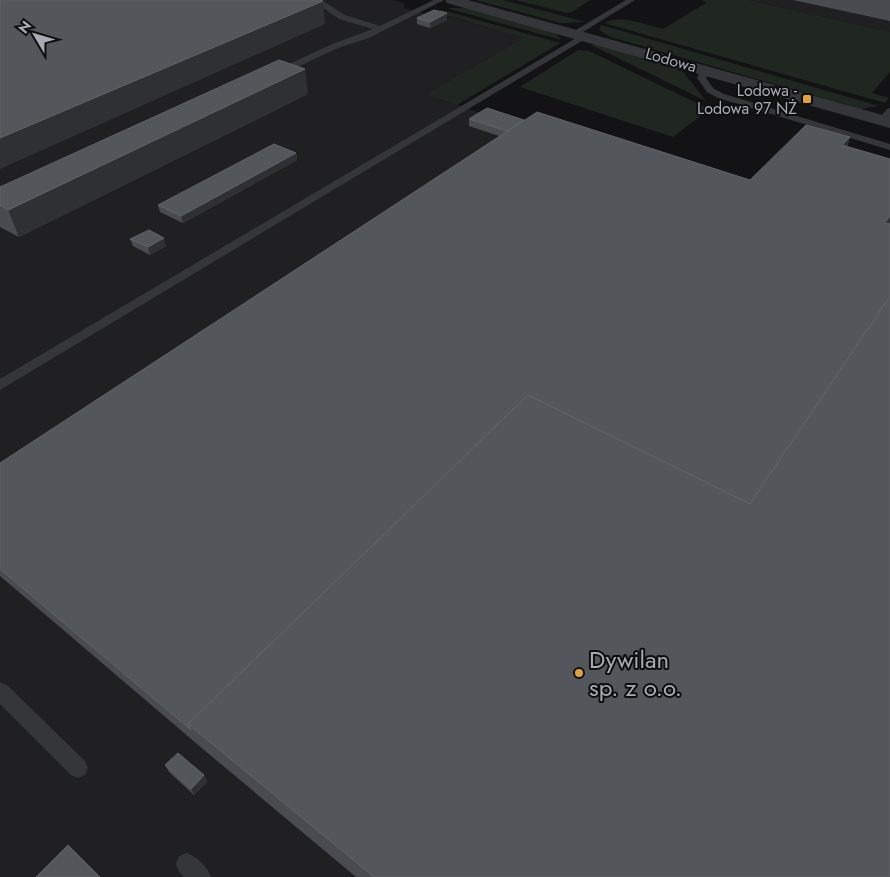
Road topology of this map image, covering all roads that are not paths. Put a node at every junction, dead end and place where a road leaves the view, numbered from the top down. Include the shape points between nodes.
1 (316, 0) edge
2 (440, 0) edge
3 (452, 0) edge
4 (631, 0) edge
5 (381, 29) junction
6 (580, 34) junction
7 (706, 70) junction
8 (263, 80) edge
9 (887, 118) edge
10 (890, 147) edge
11 (0, 385) edge
12 (0, 691) edge
13 (78, 768) dead end

1 - 5 lane via 342,17
2 - 5 lane
3 - 6 street, Lodowa
4 - 6 lane
5 - 8 lane via 335,46
6 - 7 street, Lodowa
6 - 11 lane
7 - 9 street, Lodowa
7 - 10 lane via 701,78 720,96
12 - 13 lane

